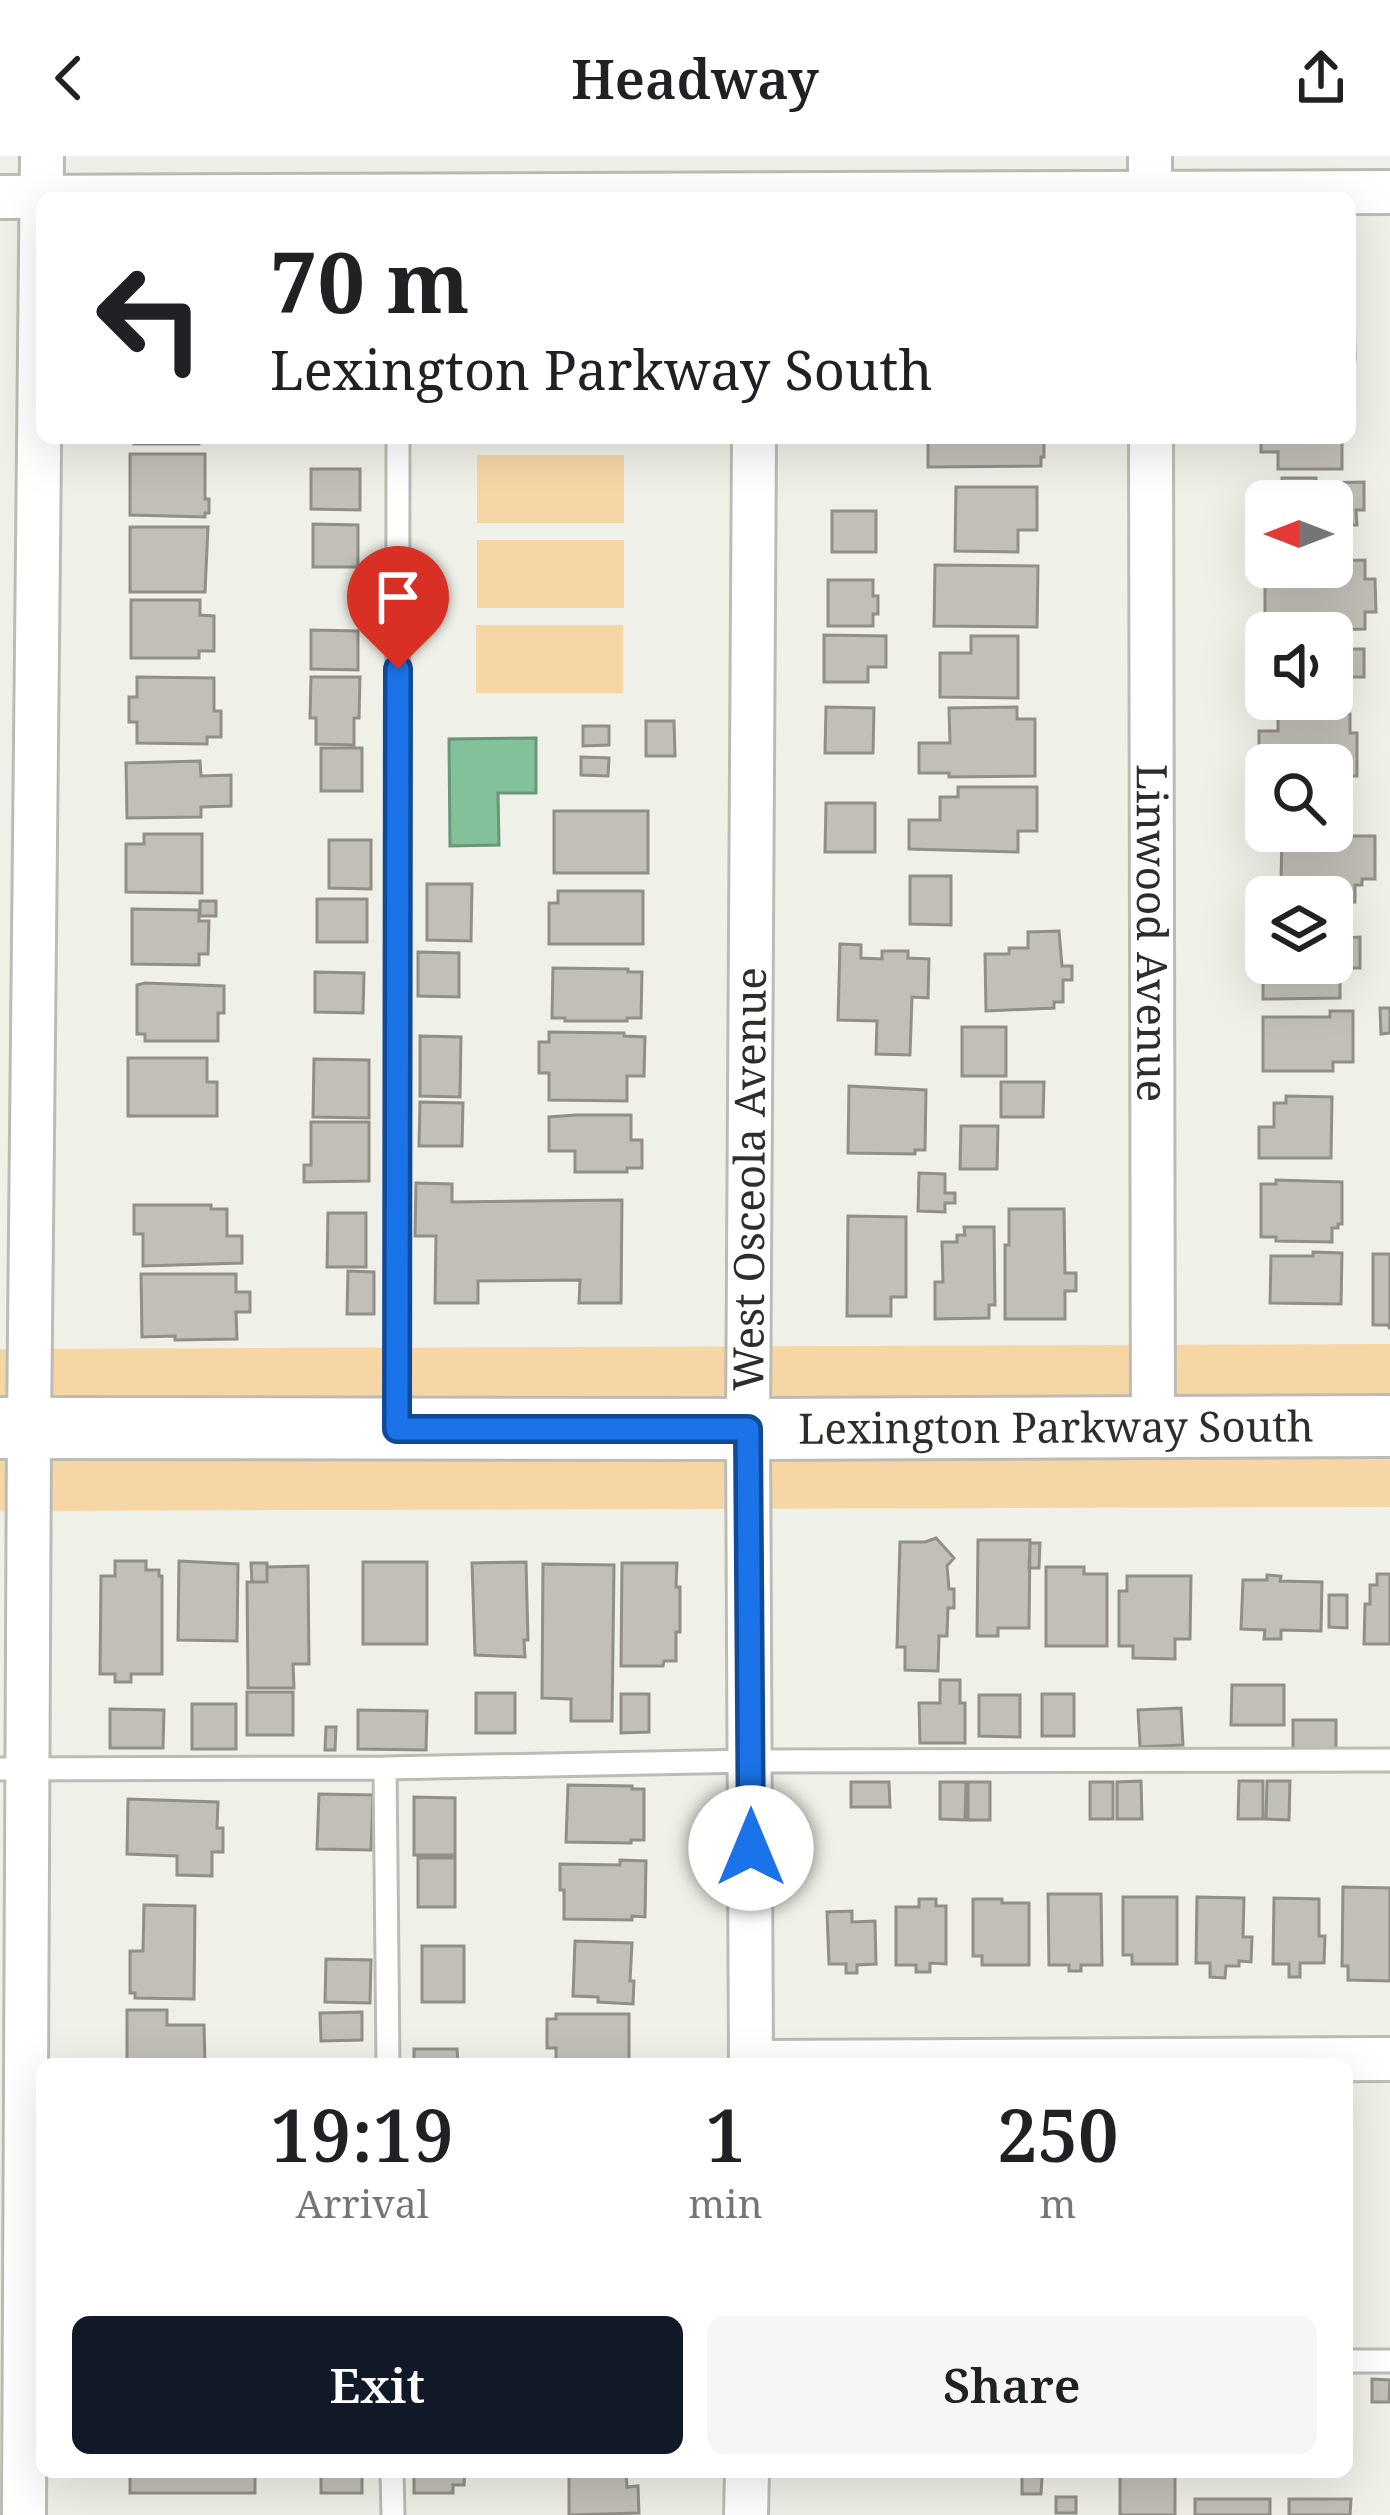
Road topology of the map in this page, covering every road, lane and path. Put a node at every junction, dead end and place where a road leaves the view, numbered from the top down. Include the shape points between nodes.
1 (42, 156) edge
2 (1150, 182) edge
3 (756, 183) edge
4 (42, 192) edge
5 (526, 192) edge
6 (1390, 192) edge
7 (0, 197) edge
8 (36, 197) edge
9 (36, 444) edge
10 (398, 444) edge
11 (754, 444) edge
12 (1150, 444) edge
13 (1390, 1426) edge
14 (1154, 1427) junction
15 (14, 1428) edge
16 (397, 1429) junction
17 (748, 1429) junction
18 (1390, 1760) edge
19 (751, 1761) junction
20 (385, 1768) junction
21 (14, 1769) edge
22 (388, 2058) edge
23 (752, 2058) edge
24 (1353, 2059) edge
25 (1390, 2059) edge
26 (1353, 2361) edge
27 (1390, 2361) edge
28 (392, 2478) edge
29 (747, 2478) edge
30 (24, 2515) edge
31 (393, 2515) edge
32 (746, 2515) edge

1 - 4 street
2 - 3 street
2 - 6 street
3 - 5 street
7 - 8 street
9 - 15 street
10 - 16 lane
11 - 17 street, West Osceola Avenue
12 - 14 street, Linwood Avenue
13 - 14 main road, Lexington Parkway South
14 - 17 main road, Lexington Parkway South
15 - 16 main road, Lexington Parkway South
15 - 21 street
16 - 17 main road, Lexington Parkway South
17 - 19 street, West Osceola Avenue
18 - 19 lane
19 - 20 lane
19 - 23 street, West Osceola Avenue
20 - 21 lane
20 - 22 lane
21 - 30 street
24 - 25 street
26 - 27 lane
28 - 31 lane
29 - 32 street

